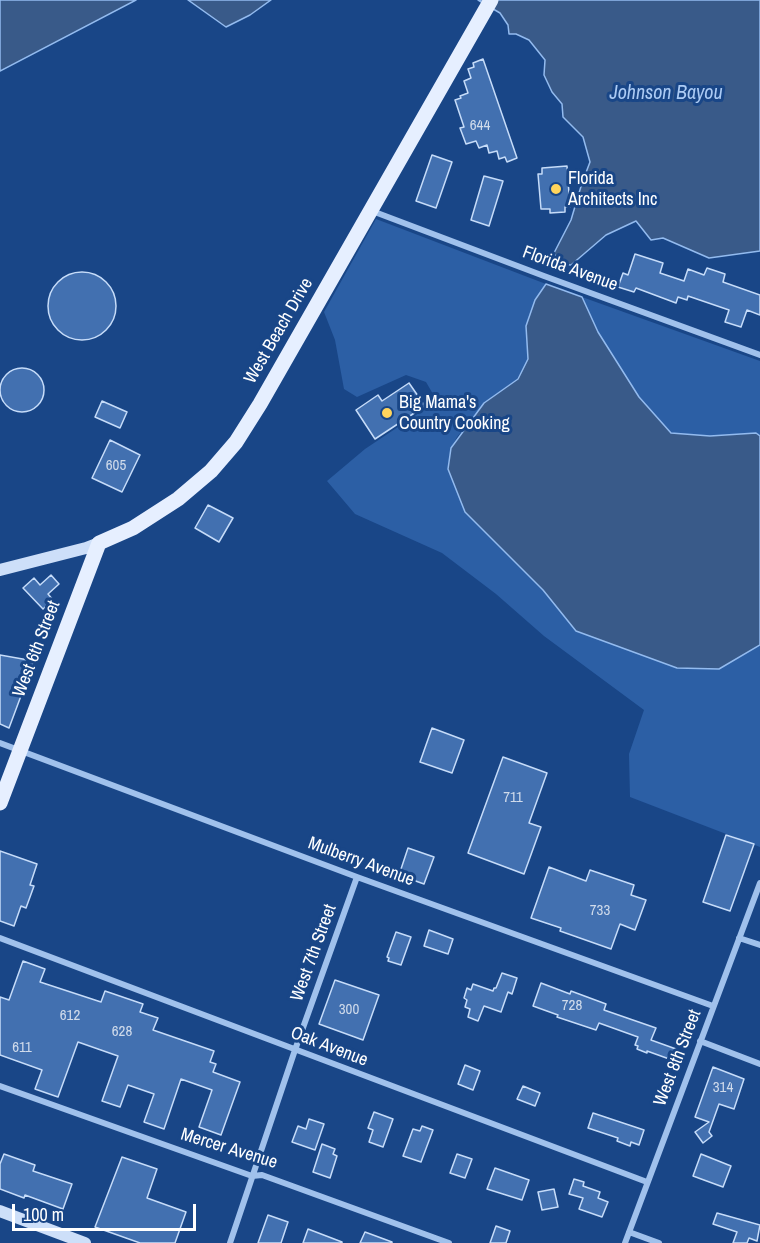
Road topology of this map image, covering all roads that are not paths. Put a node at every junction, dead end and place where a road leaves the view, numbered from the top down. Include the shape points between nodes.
1 (487, 6) edge
2 (370, 211) junction
3 (760, 355) edge
4 (99, 543) junction
5 (0, 570) edge
6 (0, 743) edge
7 (20, 751) junction
8 (0, 803) edge
9 (357, 877) junction
10 (760, 883) edge
11 (0, 938) edge
12 (739, 938) junction
13 (760, 945) edge
14 (713, 1006) junction
15 (700, 1041) junction
16 (295, 1050) junction
17 (760, 1064) edge
18 (0, 1086) edge
19 (252, 1176) junction
20 (647, 1182) junction
21 (0, 1211) edge
22 (629, 1232) junction
23 (85, 1243) edge
24 (230, 1243) edge
25 (449, 1243) edge
26 (625, 1243) edge
27 (658, 1243) edge

1 - 2 main road, West Beach Drive
2 - 3 street, Florida Avenue
2 - 4 main road, West Beach Drive via 261,404 224,456 198,483 166,507
4 - 5 street, West Beach Drive
4 - 7 main road, West 6th Street
6 - 7 street, Mulberry Avenue
7 - 8 main road, West 6th Street
7 - 9 street, Mulberry Avenue
9 - 14 street, Mulberry Avenue
9 - 16 street, West 7th Street
10 - 12 street, West 8th Street
11 - 16 street, Oak Avenue
12 - 13 street
12 - 14 street, West 8th Street
14 - 15 street, West 8th Street
15 - 17 street
15 - 20 street, West 8th Street
16 - 19 street, West 7th Street
16 - 20 street, Oak Avenue
18 - 19 street, Mercer Avenue
19 - 24 street, West 7th Street
19 - 25 street, Mercer Avenue via 262,1175
20 - 22 street, West 8th Street
21 - 23 street
22 - 26 street, West 8th Street
22 - 27 street

